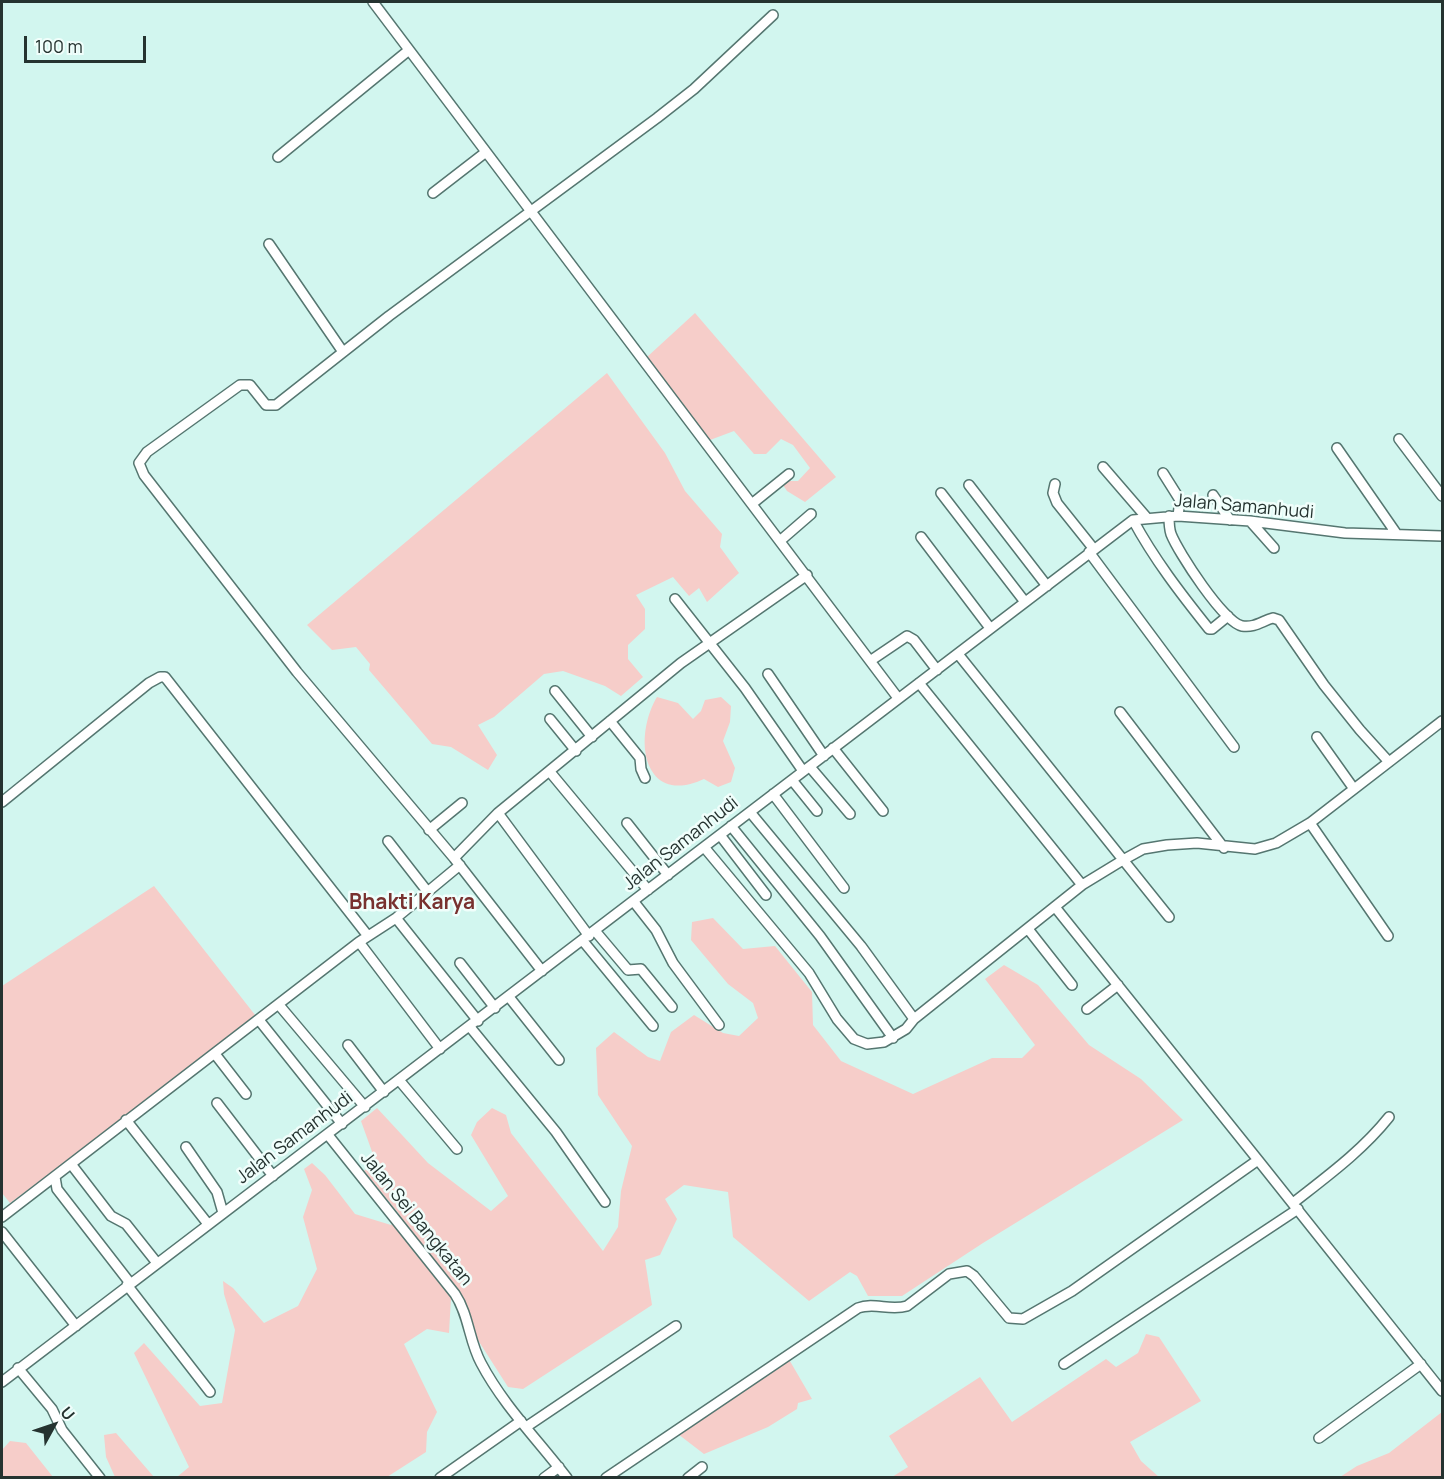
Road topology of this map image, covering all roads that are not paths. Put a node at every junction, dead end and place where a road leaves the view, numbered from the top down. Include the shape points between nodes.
1 (373, 2) edge
2 (773, 15) dead end
3 (410, 50) junction
4 (486, 152) junction
5 (278, 157) dead end
6 (433, 193) dead end
7 (532, 212) junction
8 (269, 244) dead end
9 (343, 352) junction
10 (1399, 438) dead end
11 (1337, 448) dead end
12 (1103, 467) dead end
13 (1163, 473) dead end
14 (789, 474) dead end
15 (1056, 484) dead end
16 (969, 485) dead end
17 (941, 493) dead end
18 (1214, 495) dead end
19 (1443, 496) edge
20 (753, 503) junction
21 (811, 514) dead end
22 (1173, 516) junction
23 (1147, 518) junction
24 (1133, 520) junction
25 (1230, 520) junction
26 (1250, 520) junction
27 (1396, 533) junction
28 (1443, 536) edge
29 (921, 537) dead end
30 (780, 540) junction
31 (1274, 548) dead end
32 (1091, 550) junction
33 (807, 575) junction
34 (1047, 586) junction
35 (675, 599) dead end
36 (1025, 602) junction
37 (1228, 616) junction
38 (990, 628) junction
39 (709, 643) junction
40 (958, 654) junction
41 (870, 662) junction
42 (937, 670) junction
43 (768, 674) dead end
44 (919, 683) junction
45 (555, 691) dead end
46 (898, 698) junction
47 (1120, 712) dead end
48 (550, 719) dead end
49 (610, 721) junction
50 (1443, 721) edge
51 (592, 737) junction
52 (1317, 737) dead end
53 (1234, 747) dead end
54 (833, 748) junction
55 (576, 751) junction
56 (824, 756) junction
57 (1389, 762) junction
58 (807, 769) junction
59 (550, 772) junction
60 (645, 778) dead end
61 (792, 780) junction
62 (1354, 789) junction
63 (773, 794) junction
64 (2, 802) edge
65 (462, 803) dead end
66 (817, 811) dead end
67 (883, 811) dead end
68 (750, 812) junction
69 (498, 813) junction
70 (850, 814) dead end
71 (627, 823) dead end
72 (1310, 824) junction
73 (731, 826) junction
74 (429, 830) junction
75 (720, 835) junction
76 (388, 841) dead end
77 (704, 847) junction
78 (1224, 848) junction
79 (1123, 860) junction
80 (457, 862) junction
81 (668, 875) junction
82 (1082, 885) junction
83 (844, 888) dead end
84 (648, 890) junction
85 (427, 891) junction
86 (766, 895) dead end
87 (634, 902) junction
88 (1055, 907) junction
89 (1170, 917) dead end
90 (396, 918) junction
91 (1028, 929) junction
92 (368, 936) junction
93 (589, 936) junction
94 (1388, 936) dead end
95 (359, 942) junction
96 (460, 963) dead end
97 (542, 971) junction
98 (1072, 985) dead end
99 (1118, 985) junction
100 (509, 997) junction
101 (279, 1005) junction
102 (672, 1007) dead end
103 (495, 1008) junction
104 (1087, 1009) dead end
105 (914, 1019) junction
106 (259, 1020) junction
107 (474, 1024) junction
108 (719, 1025) dead end
109 (653, 1026) dead end
110 (893, 1038) junction
111 (348, 1045) dead end
112 (440, 1048) junction
113 (215, 1054) junction
114 (559, 1060) dead end
115 (399, 1080) junction
116 (384, 1092) junction
117 (246, 1094) dead end
118 (217, 1104) dead end
119 (365, 1107) junction
120 (1389, 1117) dead end
121 (126, 1120) junction
122 (342, 1124) junction
123 (328, 1135) junction
124 (186, 1147) dead end
125 (457, 1149) dead end
126 (1258, 1160) junction
127 (72, 1164) junction
128 (273, 1176) junction
129 (55, 1177) junction
130 (605, 1202) dead end
131 (1295, 1206) junction
132 (224, 1213) junction
133 (2, 1217) edge
134 (208, 1224) junction
135 (2, 1232) edge
136 (157, 1263) junction
137 (129, 1284) junction
138 (76, 1326) junction
139 (676, 1326) dead end
140 (1064, 1364) dead end
141 (1421, 1364) junction
142 (18, 1368) junction
143 (2, 1382) edge
144 (1443, 1391) edge
145 (210, 1392) dead end
146 (524, 1424) junction
147 (1318, 1438) dead end
148 (559, 1467) junction
149 (702, 1467) dead end
150 (100, 1478) edge
151 (440, 1478) edge
152 (544, 1478) edge
153 (567, 1478) edge
154 (606, 1478) edge
155 (688, 1478) edge

1 - 3 street
2 - 7 street via 694,89
3 - 4 street
3 - 5 street
4 - 6 street
4 - 7 street
7 - 9 street
7 - 20 street
8 - 9 street
9 - 74 street via 276,405 266,405 249,385 234,387 147,452 141,458 140,468 297,672
10 - 19 street
11 - 27 street
12 - 23 street
13 - 22 street via 1180,500
14 - 20 street
15 - 32 street via 1053,493 1057,503
16 - 34 street
17 - 36 street
18 - 25 street
20 - 30 street
21 - 30 street
22 - 23 street, Jalan Samanhudi
22 - 25 street, Jalan Samanhudi
22 - 37 street via 1171,533 1211,598
23 - 24 street, Jalan Samanhudi
24 - 32 street, Jalan Samanhudi
24 - 37 street via 1209,629
25 - 26 street, Jalan Samanhudi
26 - 27 street, Jalan Samanhudi via 1345,533
26 - 31 street
27 - 28 street, Jalan Samanhudi
29 - 38 street
30 - 33 street
32 - 34 street, Jalan Samanhudi
32 - 53 street
33 - 39 street
33 - 41 street
34 - 36 street, Jalan Samanhudi
35 - 39 street
36 - 38 street, Jalan Samanhudi
37 - 57 street via 1242,626 1279,620 1324,685
38 - 40 street, Jalan Samanhudi
39 - 49 street
39 - 58 street via 790,754
40 - 42 street, Jalan Samanhudi
40 - 79 street
41 - 42 street via 907,636
41 - 46 street
42 - 44 street, Jalan Samanhudi
43 - 56 street
44 - 46 street, Jalan Samanhudi
44 - 82 street
45 - 51 street
46 - 54 street, Jalan Samanhudi
47 - 78 street
48 - 55 street
49 - 51 street
49 - 60 street via 640,758
50 - 57 street
51 - 55 street
52 - 62 street
54 - 56 street, Jalan Samanhudi
54 - 67 street
55 - 59 street
56 - 58 street, Jalan Samanhudi
57 - 62 street
58 - 61 street, Jalan Samanhudi
58 - 70 street
59 - 69 street
59 - 84 street
61 - 63 street, Jalan Samanhudi
61 - 66 street
62 - 72 street
63 - 68 street, Jalan Samanhudi
63 - 83 street
64 - 92 street via 149,683 165,677
65 - 74 street
68 - 73 street, Jalan Samanhudi
68 - 105 street via 861,946
69 - 80 street
69 - 93 street
71 - 81 street
72 - 78 street via 1276,843 1255,849
72 - 94 street
73 - 75 street, Jalan Samanhudi
73 - 110 street via 820,936
74 - 80 street
75 - 77 street, Jalan Samanhudi
75 - 86 street
76 - 85 street
77 - 81 street, Jalan Samanhudi
77 - 110 street via 809,973 854,1039 876,1044
78 - 79 street via 1197,843 1167,845 1143,849
79 - 82 street
79 - 89 street
80 - 85 street
80 - 97 street
81 - 84 street, Jalan Samanhudi
82 - 88 street
84 - 87 street, Jalan Samanhudi
85 - 90 street
87 - 93 street, Jalan Samanhudi
87 - 108 street
88 - 91 street
88 - 99 street
90 - 92 street
90 - 107 street
91 - 98 street
91 - 105 street
92 - 95 street
93 - 97 street, Jalan Samanhudi
93 - 102 street via 628,970 641,969
93 - 109 street
95 - 101 street
95 - 112 street
96 - 103 street
97 - 100 street, Jalan Samanhudi
99 - 104 street
99 - 126 street
100 - 103 street, Jalan Samanhudi
100 - 114 street
101 - 106 street
101 - 119 street
103 - 107 street, Jalan Samanhudi
105 - 110 street
106 - 113 street
106 - 122 street
107 - 112 street, Jalan Samanhudi
107 - 130 street
111 - 116 street
112 - 115 street, Jalan Samanhudi
113 - 117 street
113 - 121 street
115 - 116 street, Jalan Samanhudi
115 - 125 street
116 - 119 street, Jalan Samanhudi
118 - 128 street
119 - 122 street, Jalan Samanhudi
120 - 131 street
121 - 127 street
121 - 134 street
122 - 123 street, Jalan Samanhudi
123 - 128 street, Jalan Samanhudi
123 - 146 street, Jalan Sei Bangkatan via 455,1294 465,1312 480,1361
124 - 132 street via 213,1185
126 - 131 street
126 - 154 street via 1072,1291 1023,1319 1009,1318 967,1271 949,1274 906,1306 858,1308
127 - 129 street
127 - 136 street via 111,1216 126,1224
128 - 132 street, Jalan Samanhudi
129 - 133 street
129 - 137 street via 57,1189
131 - 140 street
131 - 141 street
132 - 134 street, Jalan Samanhudi
134 - 136 street, Jalan Samanhudi
135 - 138 street
136 - 137 street, Jalan Samanhudi
137 - 138 street, Jalan Samanhudi
137 - 145 street
138 - 142 street, Jalan Samanhudi
139 - 146 street
141 - 144 street
141 - 147 street
142 - 143 street, Jalan Samanhudi
142 - 150 street
146 - 148 street, Jalan Sei Bangkatan
146 - 151 street
148 - 152 street
148 - 153 street, Jalan Sei Bangkatan
149 - 155 street

